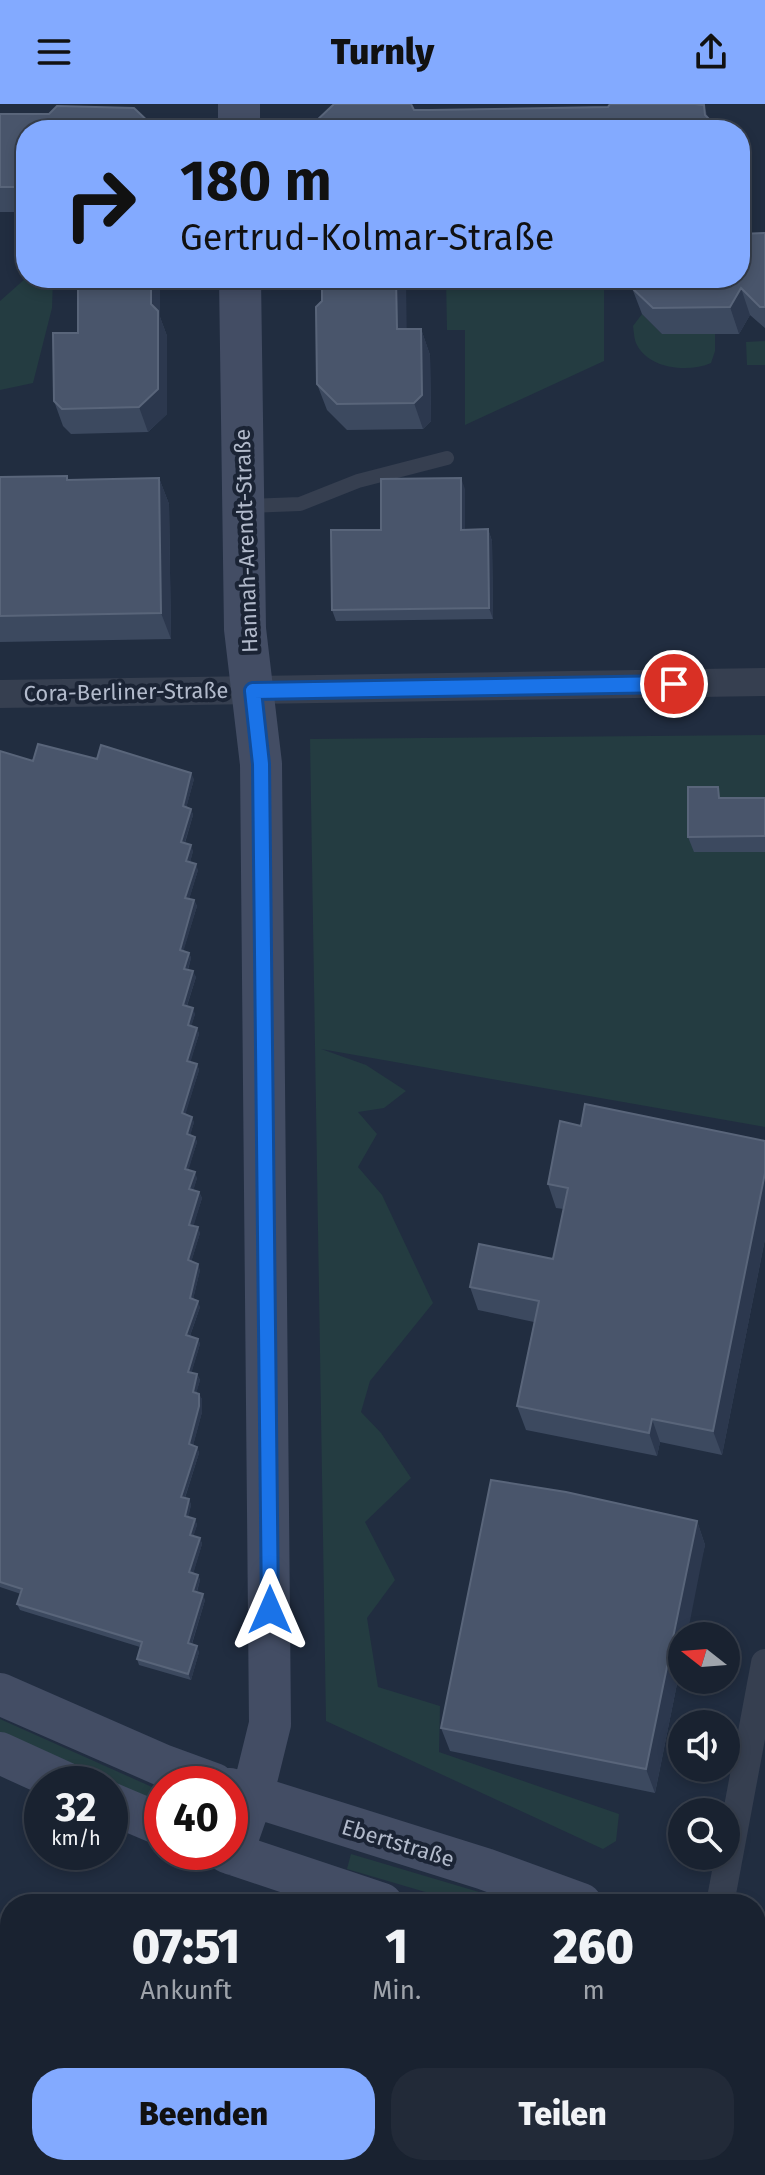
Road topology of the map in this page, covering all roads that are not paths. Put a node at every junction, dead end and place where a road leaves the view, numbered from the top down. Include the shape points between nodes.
1 (240, 288) edge
2 (447, 458) dead end
3 (243, 507) junction
4 (765, 682) edge
5 (253, 691) junction
6 (0, 694) edge
7 (765, 1663) edge
8 (0, 1694) edge
9 (0, 1753) edge
10 (29, 1766) edge
11 (166, 1766) edge
12 (246, 1766) edge
13 (248, 1795) edge
14 (248, 1859) edge
15 (352, 1894) edge
16 (549, 1894) edge
17 (722, 1894) edge

1 - 3 street, Hannah-Arendt-Straße
2 - 3 lane via 358,481 300,504
3 - 5 street, Hannah-Arendt-Straße via 245,629
4 - 5 street, Cora-Berliner-Straße
5 - 6 street, Cora-Berliner-Straße
5 - 12 street, Hannah-Arendt-Straße via 261,764 270,1724
7 - 17 street
8 - 11 street, Ebertstraße
9 - 10 street
13 - 16 street, Ebertstraße
14 - 15 street

